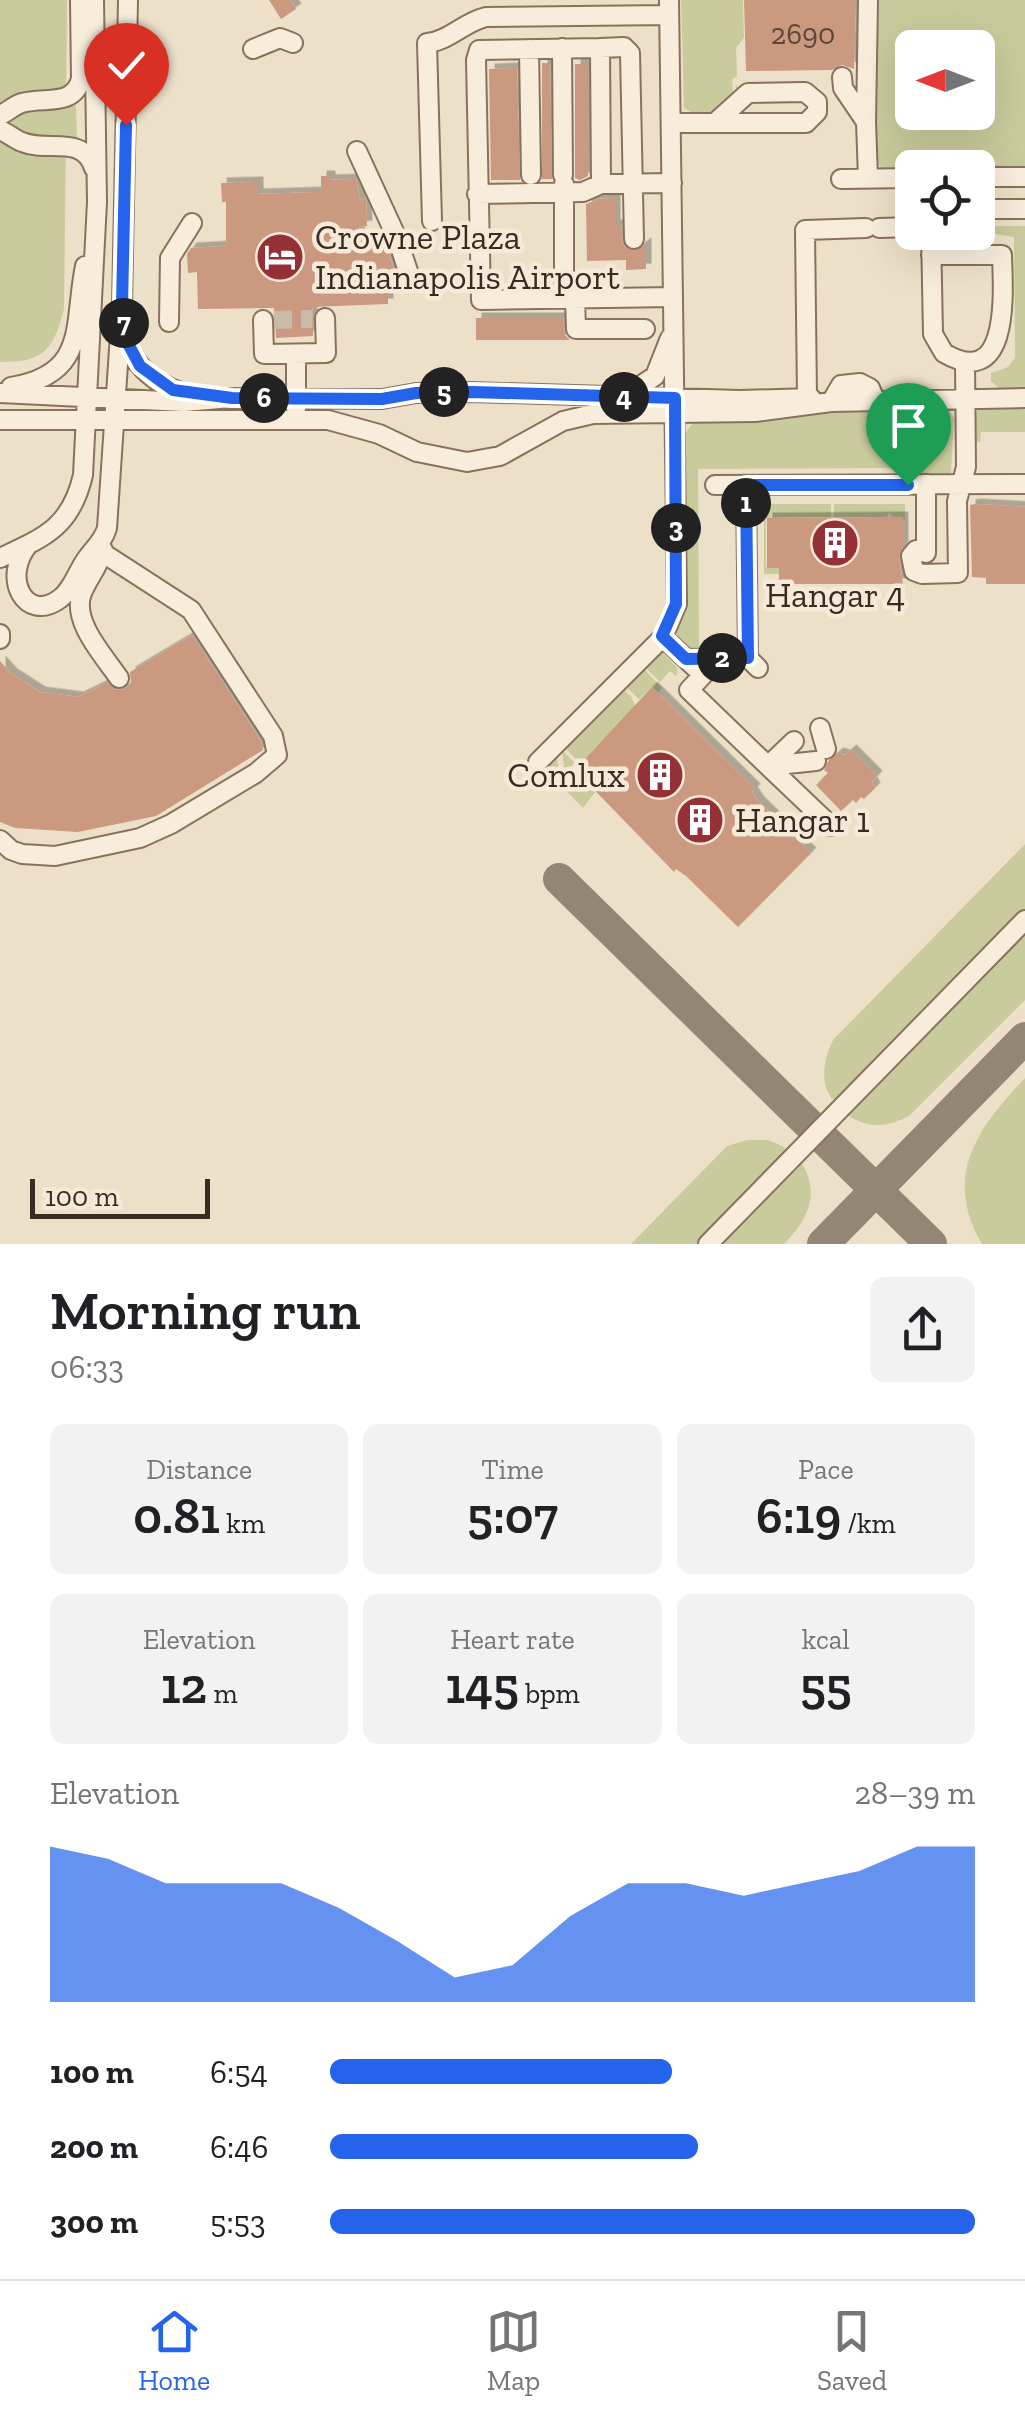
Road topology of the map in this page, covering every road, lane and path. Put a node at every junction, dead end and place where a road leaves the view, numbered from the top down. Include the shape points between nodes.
1 (80, 0) edge
2 (94, 0) edge
3 (128, 0) edge
4 (868, 0) edge
5 (669, 8) edge
6 (530, 16) junction
7 (478, 19) junction
8 (294, 43) dead end
9 (530, 43) junction
10 (562, 48) junction
11 (600, 48) junction
12 (254, 49) dead end
13 (479, 50) junction
14 (842, 77) dead end
15 (8, 110) edge
16 (717, 121) junction
17 (671, 122) junction
18 (866, 122) junction
19 (6, 133) edge
20 (357, 151) dead end
21 (995, 177) edge
22 (1025, 177) edge
23 (868, 178) junction
24 (895, 178) edge
25 (842, 179) dead end
26 (564, 182) junction
27 (672, 183) junction
28 (602, 184) junction
29 (633, 184) junction
30 (531, 185) junction
31 (97, 192) junction
32 (477, 194) junction
33 (995, 209) edge
34 (1025, 209) edge
35 (432, 222) dead end
36 (192, 223) dead end
37 (895, 227) edge
38 (634, 239) dead end
39 (932, 250) edge
40 (932, 255) junction
41 (411, 280) dead end
42 (673, 297) junction
43 (570, 299) junction
44 (122, 305) junction
45 (325, 318) dead end
46 (262, 320) dead end
47 (169, 322) dead end
48 (673, 323) junction
49 (645, 329) dead end
50 (296, 354) junction
51 (965, 362) junction
52 (0, 391) edge
53 (619, 397) junction
54 (87, 398) junction
55 (232, 398) junction
56 (296, 398) junction
57 (807, 398) junction
58 (1025, 398) edge
59 (965, 399) junction
60 (831, 402) junction
61 (675, 405) junction
62 (116, 410) junction
63 (86, 419) junction
64 (0, 420) edge
65 (296, 420) junction
66 (926, 484) junction
67 (961, 484) junction
68 (1025, 484) edge
69 (715, 485) dead end
70 (746, 485) junction
71 (28, 545) junction
72 (103, 546) junction
73 (0, 558) edge
74 (662, 636) junction
75 (715, 663) junction
76 (119, 678) dead end
77 (820, 728) dead end
78 (794, 741) dead end
79 (538, 762) dead end
80 (768, 766) junction
81 (0, 824) edge
82 (831, 826) dead end
83 (0, 840) edge
84 (38, 856) junction
85 (1025, 920) edge
86 (708, 1244) edge

1 - 15 street via 78,88 63,99
2 - 31 street
3 - 44 street
4 - 18 street
5 - 6 street
5 - 17 street
6 - 7 street
6 - 9 street
7 - 13 street
7 - 35 street via 426,43
8 - 12 street via 280,38
9 - 10 street
9 - 13 street
9 - 30 street
10 - 11 street
10 - 26 street
11 - 28 street
11 - 29 street via 630,53
13 - 32 street
14 - 18 street
15 - 19 street
16 - 16 street via 806,122 816,102 804,92 748,93
16 - 17 street
17 - 27 street
18 - 23 street
19 - 31 street via 25,144 83,150 93,163
20 - 41 street
21 - 22 street
23 - 24 street
23 - 25 street
26 - 28 street via 584,192
26 - 30 street
26 - 43 street
27 - 29 street
27 - 42 street
28 - 29 street
29 - 38 street
30 - 32 street
31 - 52 street via 72,348 33,383
31 - 54 street
32 - 43 street via 481,300
33 - 34 street
36 - 47 street via 170,258
37 - 57 street via 805,230
39 - 40 street
40 - 51 street via 933,334 944,353
40 - 51 street via 1002,254 999,338 983,356
42 - 43 street
42 - 48 street
43 - 49 street via 576,329
44 - 55 street via 125,338 148,374 180,393
44 - 62 street
45 - 50 street via 326,353
46 - 50 street via 264,354
48 - 53 street via 654,376
48 - 61 street
50 - 56 street
51 - 59 street
52 - 54 street
53 - 56 street via 472,392
53 - 61 street
54 - 62 street
54 - 63 street
55 - 56 street
55 - 62 street
56 - 65 street
57 - 60 street
57 - 61 street
58 - 59 street
59 - 60 street
59 - 67 street
60 - 61 street via 756,412
61 - 65 street via 574,418 500,456 468,462 417,452 349,424
61 - 74 street via 676,604
62 - 63 street
62 - 65 street
62 - 72 street
63 - 64 street
63 - 71 street via 74,506
66 - 67 street
66 - 67 street via 926,551 912,556 914,571 922,574 958,573
66 - 70 street
67 - 68 street
69 - 70 street
70 - 75 street via 753,663
71 - 72 street via 15,568 16,587 26,599 48,604 62,598
71 - 73 street
72 - 76 street via 80,612
72 - 84 street via 192,610 273,736 278,755 152,834
74 - 75 street via 686,659
74 - 79 street
75 - 80 street via 689,690
77 - 80 street via 821,755
78 - 80 street
80 - 82 street
81 - 84 street
83 - 84 street
85 - 86 street

